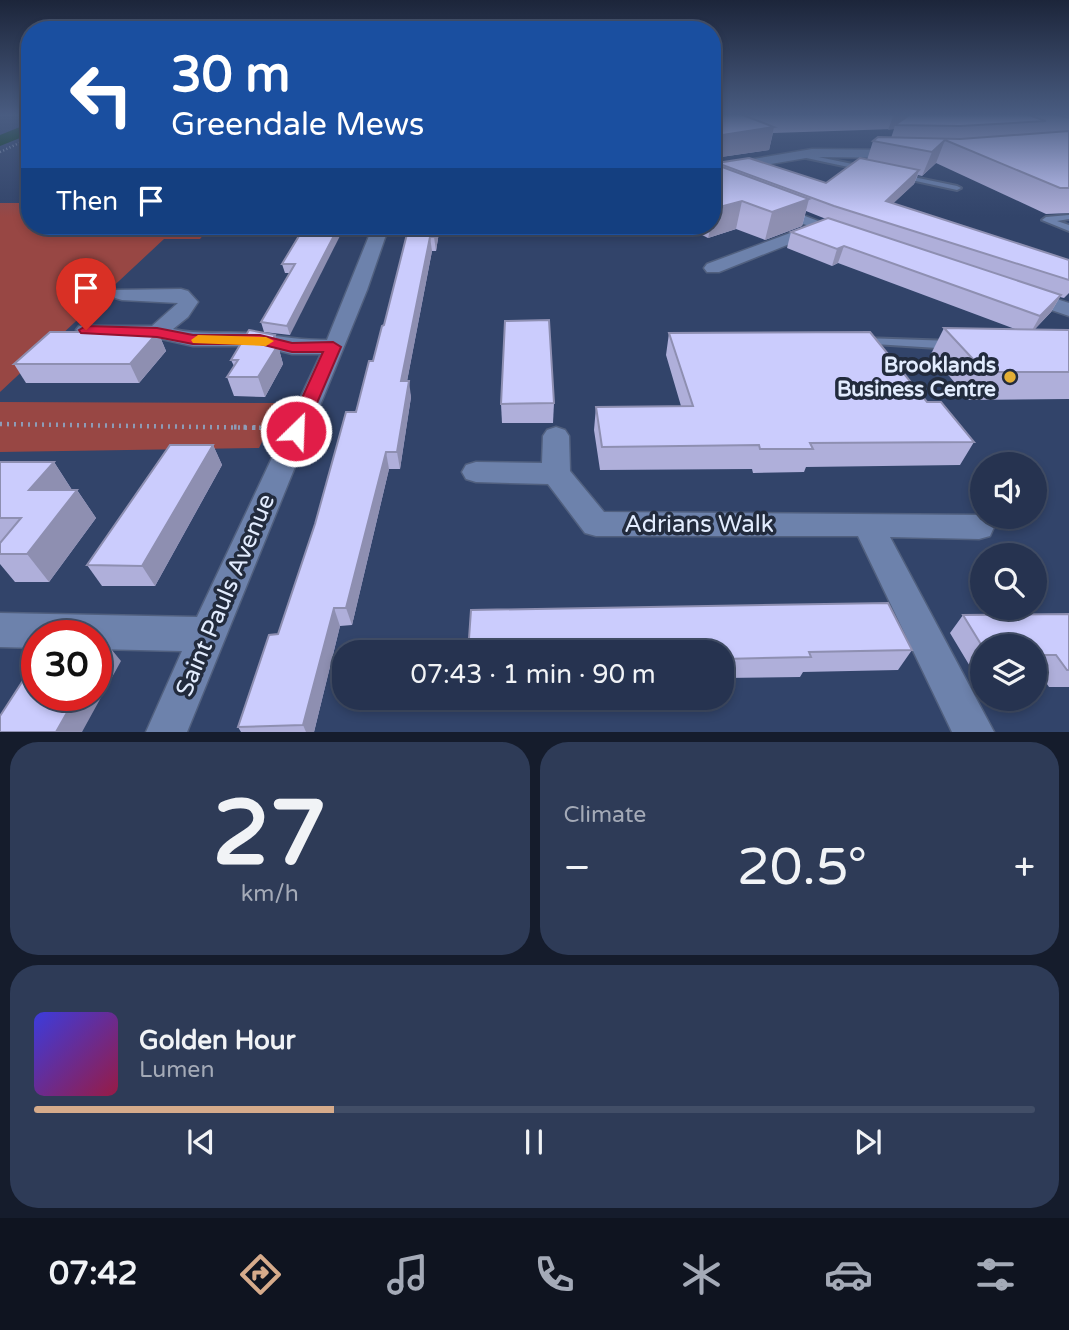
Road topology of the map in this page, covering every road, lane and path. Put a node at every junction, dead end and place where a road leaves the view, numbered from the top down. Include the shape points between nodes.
1 (911, 154) edge
2 (799, 155) junction
3 (721, 168) edge
4 (882, 172) edge
5 (895, 174) edge
6 (957, 188) dead end
7 (757, 202) edge
8 (1069, 217) edge
9 (822, 226) junction
10 (1069, 228) edge
11 (377, 235) edge
12 (859, 239) edge
13 (713, 268) dead end
14 (1007, 289) edge
15 (121, 294) dead end
16 (1069, 310) edge
17 (86, 330) edge
18 (157, 332) junction
19 (852, 340) edge
20 (960, 345) edge
21 (333, 347) junction
22 (0, 424) edge
23 (296, 431) junction
24 (556, 436) dead end
25 (476, 472) dead end
26 (556, 474) junction
27 (867, 524) junction
28 (970, 527) edge
29 (0, 630) edge
30 (206, 634) junction
31 (166, 732) edge
32 (974, 732) edge

1 - 2 street
2 - 3 street
2 - 4 lane
5 - 6 lane
7 - 9 street
8 - 10 lane via 1046,220
9 - 12 street
9 - 13 street
11 - 21 street, Saint Pauls Avenue
14 - 16 street
15 - 18 street via 181,295 188,302
17 - 18 street
18 - 21 street via 193,340
19 - 20 lane
21 - 23 street, Saint Pauls Avenue
22 - 23 path
23 - 30 street, Saint Pauls Avenue
24 - 26 street
25 - 26 street
26 - 27 street, Adrians Walk via 596,524
27 - 28 street, Adrians Walk
27 - 32 street
29 - 30 street
30 - 31 street, Saint Pauls Avenue

